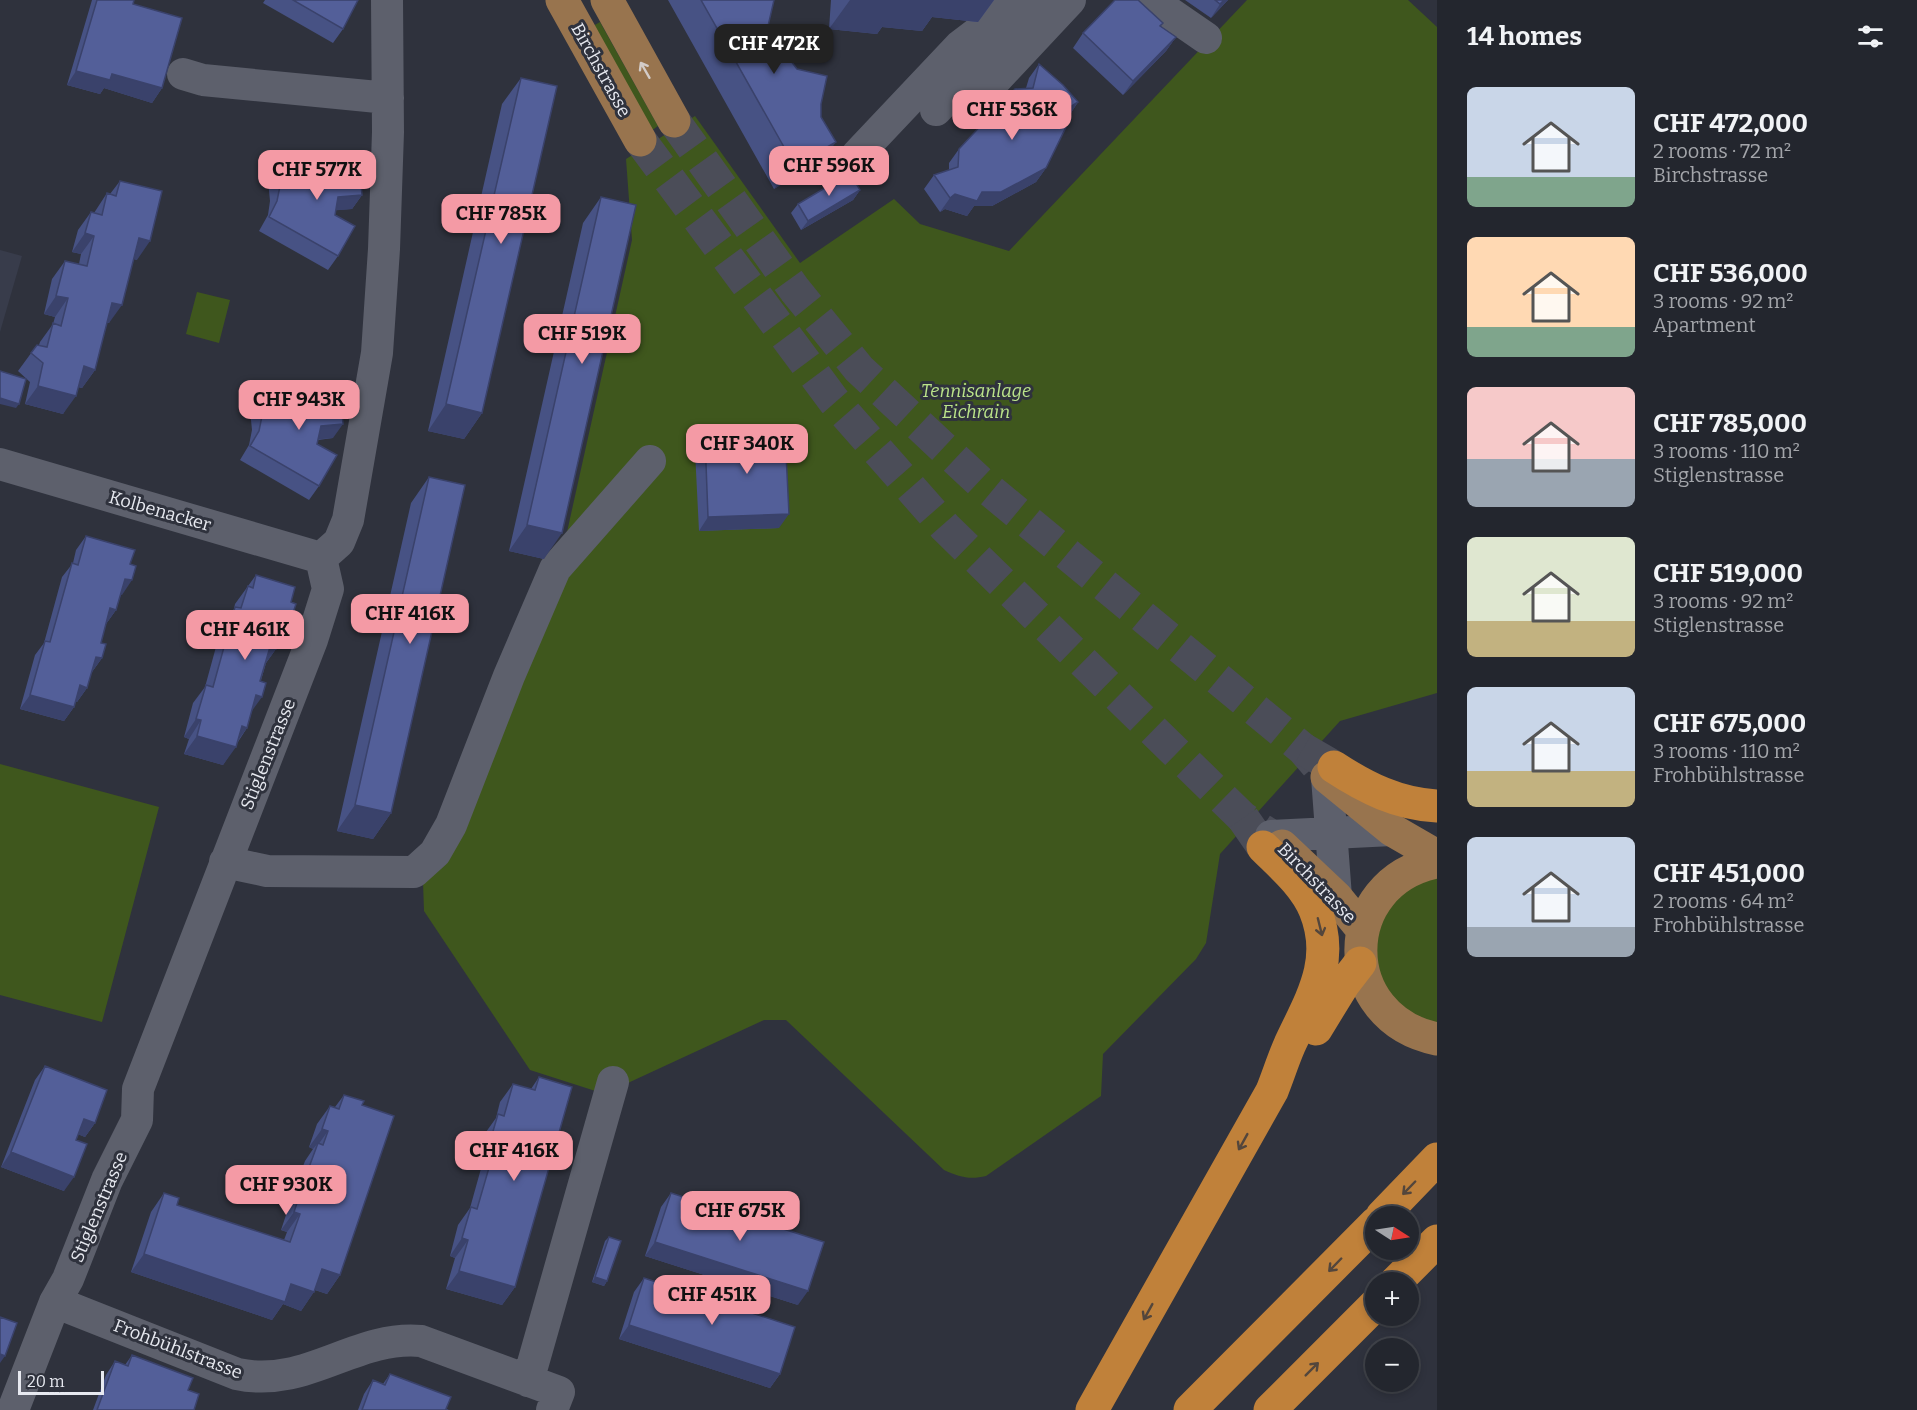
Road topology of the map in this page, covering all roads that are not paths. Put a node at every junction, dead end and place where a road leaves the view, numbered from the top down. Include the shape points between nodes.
1 (387, 0) edge
2 (562, 0) edge
3 (607, 0) edge
4 (1008, 0) edge
5 (1039, 0) edge
6 (1070, 0) edge
7 (1151, 0) edge
8 (1206, 38) dead end
9 (183, 74) dead end
10 (388, 98) junction
11 (971, 106) dead end
12 (936, 110) dead end
13 (674, 121) tunnel mouth
14 (640, 140) tunnel mouth
15 (857, 155) dead end
16 (650, 461) dead end
17 (0, 464) edge
18 (321, 558) junction
19 (1330, 772) junction
20 (1437, 806) edge
21 (1392, 830) junction
22 (1331, 832) junction
23 (1267, 841) junction
24 (1437, 856) edge
25 (225, 862) junction
26 (1437, 862) edge
27 (1336, 897) junction
28 (1362, 929) junction
29 (1360, 963) junction
30 (1437, 1039) edge
31 (613, 1082) dead end
32 (1272, 1091) junction
33 (1437, 1159) edge
34 (1392, 1206) edge
35 (1365, 1234) edge
36 (1437, 1240) edge
37 (1406, 1272) edge
38 (55, 1302) junction
39 (1365, 1315) edge
40 (528, 1381) junction
41 (555, 1401) edge
42 (13, 1410) edge
43 (1092, 1410) edge
44 (1190, 1410) edge
45 (1270, 1410) edge

1 - 10 street
2 - 14 main road, Birchstrasse
13 -> 3 main road
4 - 15 street via 989,24 960,46
5 - 12 street
6 - 11 street
7 - 8 street
9 - 10 street via 203,80
10 - 18 street via 377,353 348,520 339,542
16 - 25 street via 555,569 451,825 435,854 414,872 267,871
17 - 18 street, Kolbenacker
18 - 25 street, Stiglenstrasse via 328,589 312,640
19 - 20 highway via 1389,797
19 - 21 main road
19 - 22 street
21 - 22 street
21 - 24 main road
22 - 23 street
22 - 27 street
23 - 27 main road, Birchstrasse
23 -> 32 highway via 1315,909 1324,957 1315,997
25 - 38 street, Stiglenstrasse via 138,1089 137,1120
26 - 28 main road, Birchstrasse via 1419,865 1395,879 1375,900
27 - 28 main road, Birchstrasse
28 - 29 main road, Birchstrasse
29 - 30 main road, Birchstrasse via 1369,990 1382,1010 1402,1027
29 - 32 highway via 1302,1053
31 - 40 street
32 -> 43 highway
33 -> 34 highway
35 -> 44 highway
36 - 37 highway
38 - 40 street, Frohbühlstrasse via 237,1374 258,1378 294,1374 384,1343 405,1340 421,1341
38 - 42 street, Stiglenstrasse
45 -> 39 highway
40 - 41 street, Frohbühlstrasse

